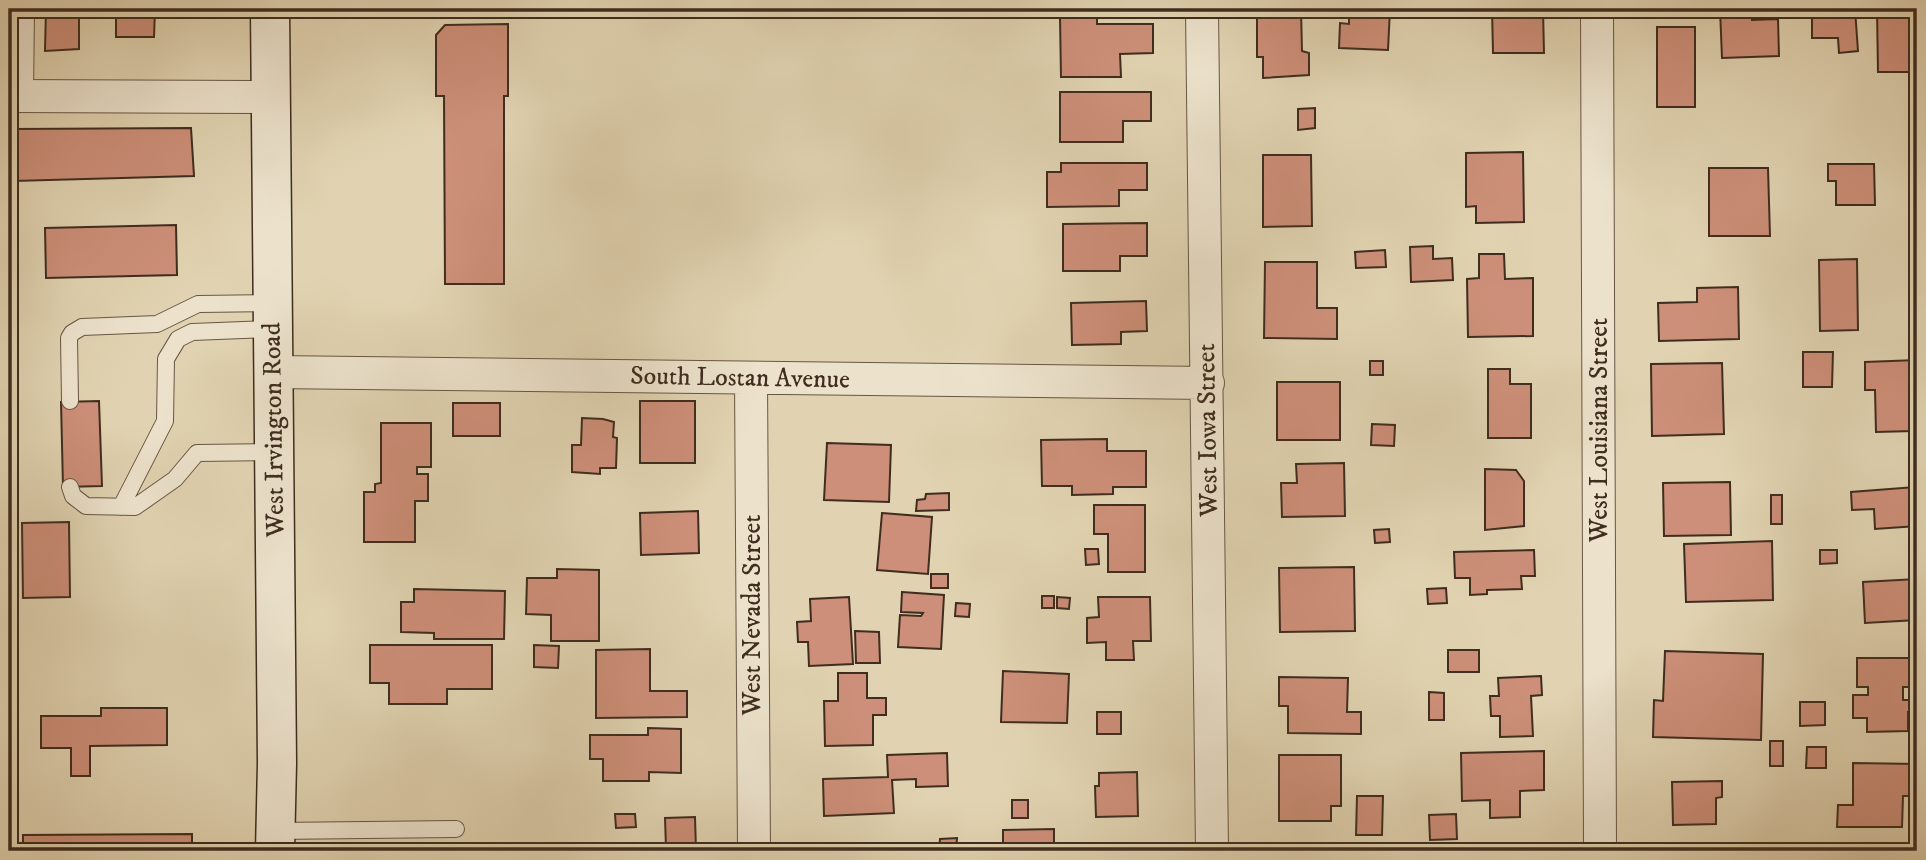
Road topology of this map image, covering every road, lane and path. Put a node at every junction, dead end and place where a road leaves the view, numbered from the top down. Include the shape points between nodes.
1 (26, 9) edge
2 (270, 9) edge
3 (1202, 9) edge
4 (1597, 9) edge
5 (17, 96) edge
6 (270, 97) junction
7 (272, 316) junction
8 (273, 372) junction
9 (751, 378) junction
10 (1208, 383) junction
11 (70, 401) dead end
12 (274, 452) junction
13 (70, 487) dead end
14 (121, 507) junction
15 (456, 829) dead end
16 (275, 841) edge
17 (754, 851) edge
18 (1212, 851) edge
19 (1600, 851) edge

1 - 5 lane
2 - 6 main road, West Irvington Road
3 - 10 street, West Iowa Street
4 - 19 street, West Louisiana Street
5 - 6 street
6 - 7 main road, West Irvington Road
7 - 8 main road, West Irvington Road
7 - 11 lane via 198,304 157,324 82,327 69,338
7 - 14 lane via 178,339 166,359 165,421
8 - 9 street, South Lostan Avenue
8 - 12 main road, West Irvington Road
9 - 10 street, South Lostan Avenue
9 - 17 street, West Nevada Street
10 - 18 street, West Iowa Street
12 - 14 lane via 197,453 175,479 135,507
12 - 16 main road, West Irvington Road
13 - 14 lane via 73,496 86,506
15 - 16 lane

